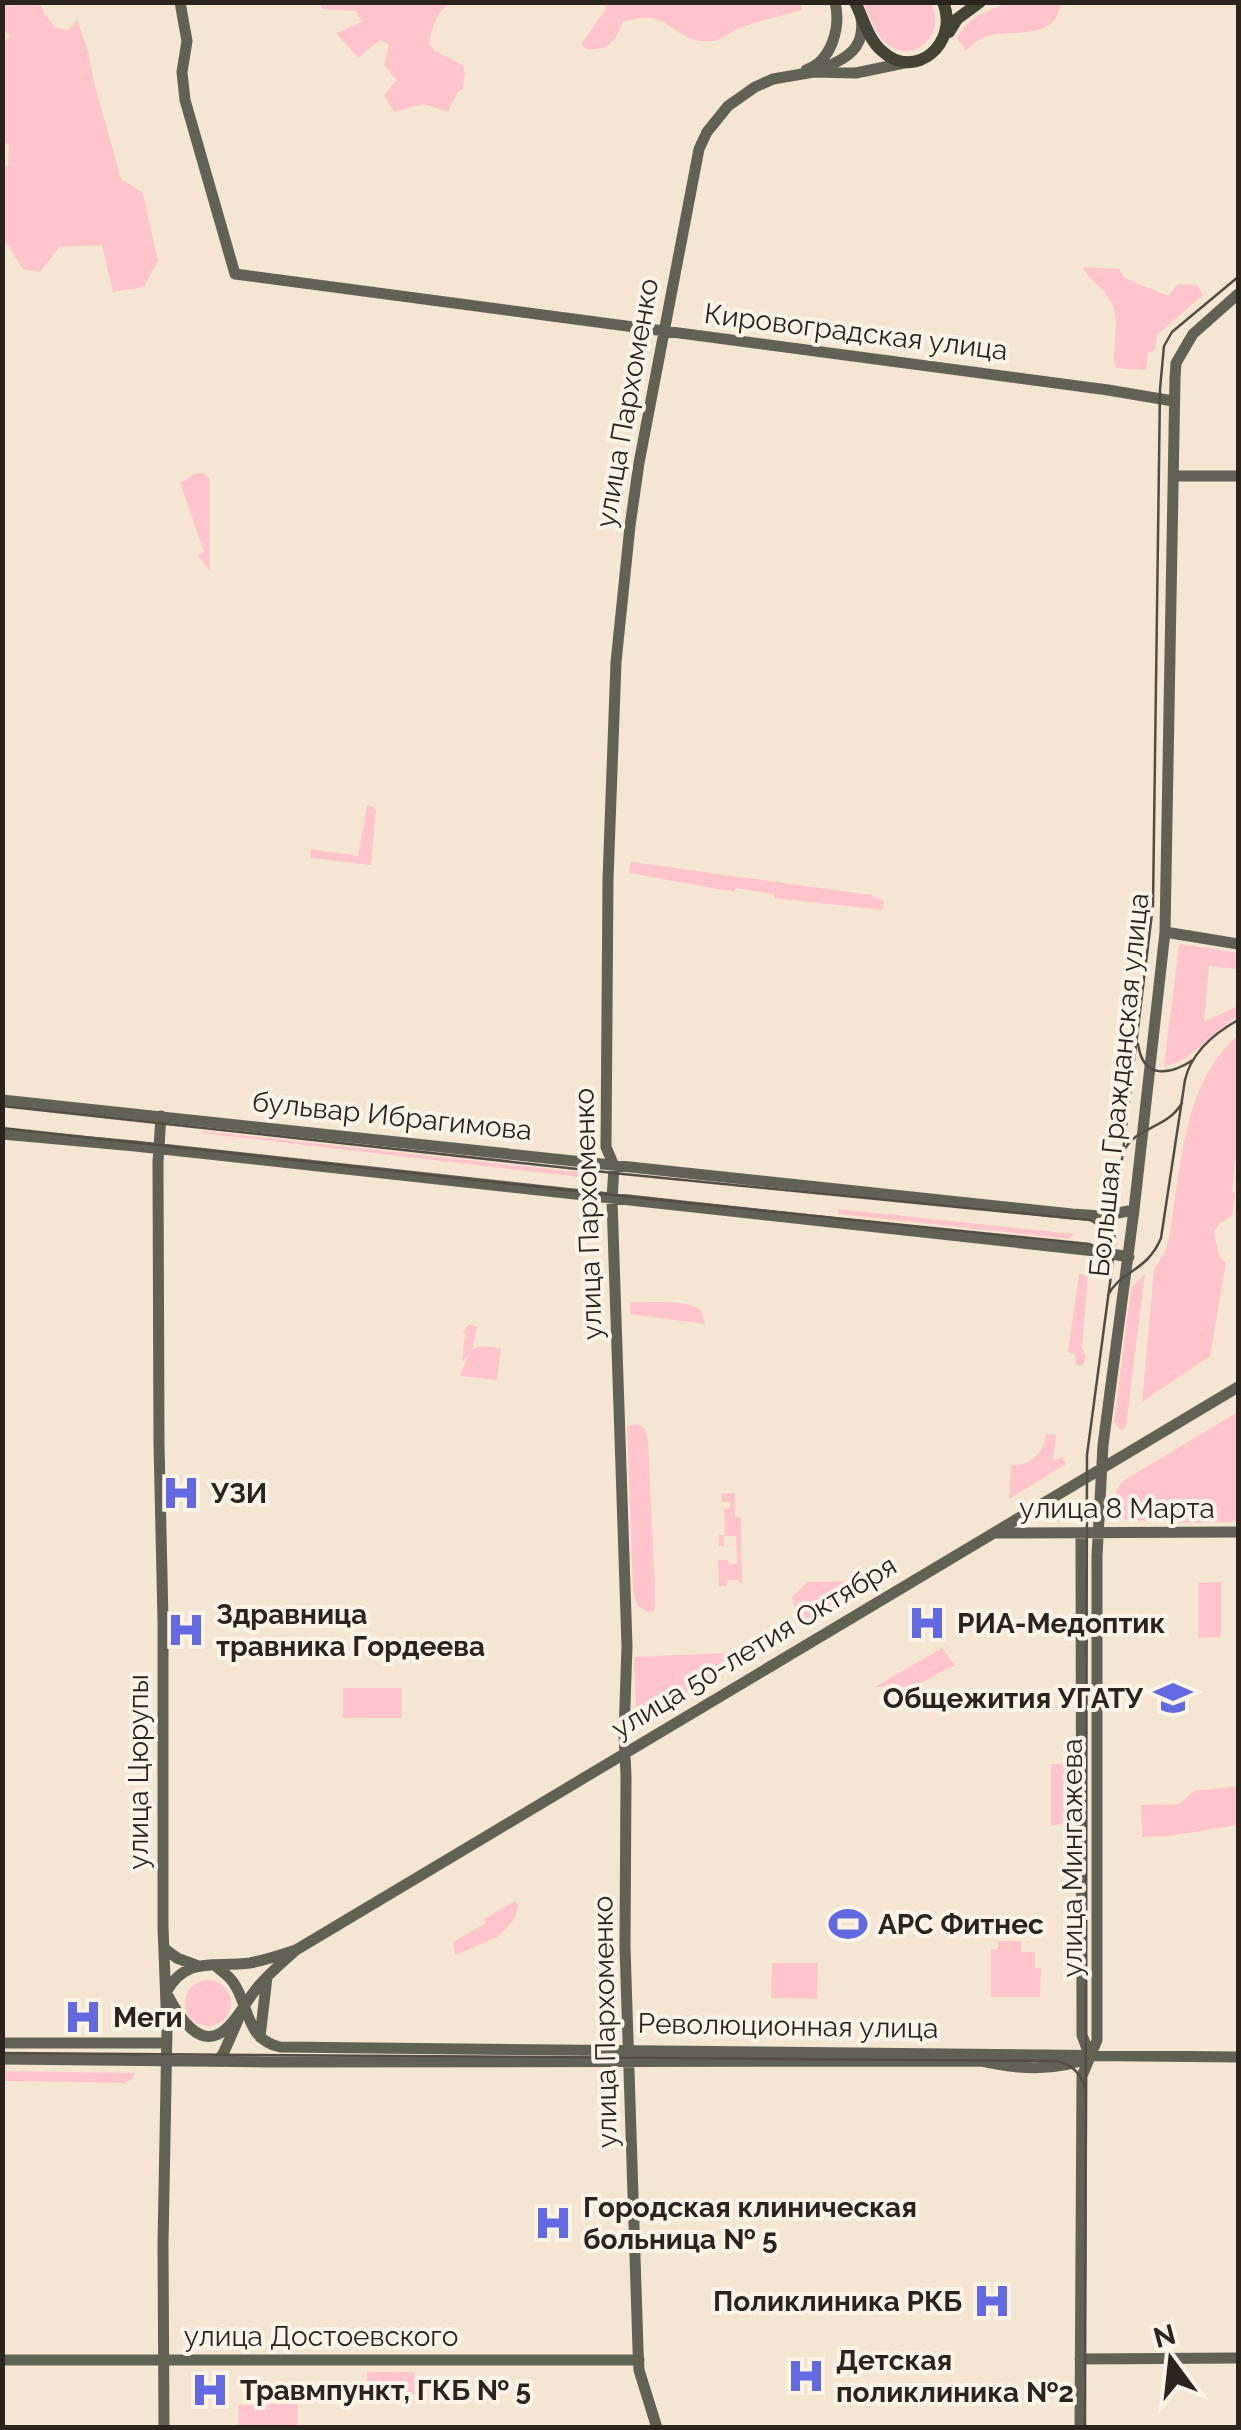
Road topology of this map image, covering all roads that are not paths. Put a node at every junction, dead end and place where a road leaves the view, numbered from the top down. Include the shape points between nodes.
1 (180, 2) edge
2 (836, 2) edge
3 (943, 2) edge
4 (980, 2) edge
5 (857, 7) edge
6 (944, 38) junction
7 (909, 62) junction
8 (814, 72) junction
9 (788, 75) junction
10 (1238, 294) edge
11 (664, 333) junction
12 (1173, 402) junction
13 (1174, 476) junction
14 (1238, 476) edge
15 (1165, 932) junction
16 (1238, 944) edge
17 (2, 1100) edge
18 (161, 1116) junction
19 (2, 1134) edge
20 (158, 1149) junction
21 (614, 1166) junction
22 (612, 1200) junction
23 (1134, 1210) junction
24 (1128, 1257) junction
25 (1238, 1388) edge
26 (1102, 1470) junction
27 (1238, 1532) edge
28 (996, 1533) junction
29 (1098, 1533) junction
30 (1081, 1534) junction
31 (625, 1753) junction
32 (164, 1949) junction
33 (296, 1950) junction
34 (198, 1966) junction
35 (214, 1966) junction
36 (267, 1977) junction
37 (166, 1992) junction
38 (243, 2008) junction
39 (260, 2037) junction
40 (165, 2043) junction
41 (2, 2044) edge
42 (628, 2055) junction
43 (1089, 2057) junction
44 (1238, 2057) edge
45 (2, 2059) edge
46 (165, 2060) junction
47 (218, 2061) junction
48 (1064, 2066) junction
49 (1081, 2090) junction
50 (1238, 2358) edge
51 (1080, 2359) junction
52 (2, 2360) edge
53 (639, 2360) junction
54 (164, 2361) junction
55 (164, 2428) edge
56 (657, 2428) edge
57 (1080, 2428) edge

1 - 11 main road, Кировоградская улица via 187,41 185,100 235,274
2 - 9 main road via 838,27 822,60
3 - 6 main road
4 - 6 main road
5 - 7 main road via 878,47
5 - 8 main road, улица Пархоменко via 862,27 853,52
6 - 7 main road via 934,52
7 - 8 main road, улица Пархоменко via 856,73
8 - 9 main road, улица Пархоменко
9 - 11 main road, улица Пархоменко via 746,92 707,132
10 - 12 main road, Большая Гражданская улица via 1182,349
11 - 12 main road, Кировоградская улица
11 - 21 main road, улица Пархоменко via 639,463 616,662 606,1147
12 - 13 main road, Большая Гражданская улица
13 - 14 main road
13 - 15 main road, Большая Гражданская улица
15 - 16 main road
15 - 23 main road, Большая Гражданская улица
17 - 18 main road, бульвар Ибрагимова
18 - 20 main road, улица Цюрупы
18 - 21 main road, бульвар Ибрагимова
19 - 20 main road
20 - 22 main road
20 - 32 main road, улица Цюрупы
21 - 22 main road, улица Пархоменко
21 - 23 main road, бульвар Ибрагимова via 1072,1214
22 - 24 main road
22 - 31 main road, улица Пархоменко
23 - 24 main road, Большая Гражданская улица
24 - 26 main road, Большая Гражданская улица
25 - 26 main road, улица 50-летия Октября
26 - 28 main road, улица 50-летия Октября
26 - 29 main road, Большая Гражданская улица
27 - 29 main road, улица 8 Марта
28 - 30 main road, улица 8 Марта
28 - 31 main road, улица 50-летия Октября
29 - 30 main road, улица 8 Марта
29 - 43 main road, улица Мингажева via 1096,2040
30 - 43 main road via 1082,2034
31 - 33 main road, улица 50-летия Октября
31 - 42 main road, улица Пархоменко
32 - 34 main road
32 - 37 main road, улица Цюрупы
33 - 35 main road, улица 50-летия Октября
33 - 36 main road, улица 50-летия Октября
34 - 35 main road
34 - 37 main road via 174,1978
35 - 38 main road via 233,1982
36 - 38 main road, улица 50-летия Октября
36 - 39 main road
37 - 38 main road via 180,2018 204,2035 227,2029
37 - 40 main road, улица Цюрупы
38 - 39 main road
38 - 47 main road
39 - 42 main road, Революционная улица via 277,2047
40 - 41 main road
40 - 46 main road, улица Цюрупы
42 - 43 main road, Революционная улица
42 - 47 main road
42 - 48 main road
42 - 53 main road, улица Пархоменко
43 - 44 main road, Революционная улица
43 - 48 main road
43 - 49 main road, улица Мингажева
45 - 46 main road
46 - 47 main road
46 - 54 main road, улица Цюрупы
48 - 49 main road
49 - 51 main road
50 - 51 main road
51 - 57 main road
52 - 54 main road, улица Достоевского
53 - 54 main road, улица Достоевского
53 - 56 main road, улица Пархоменко
54 - 55 main road, улица Цюрупы

